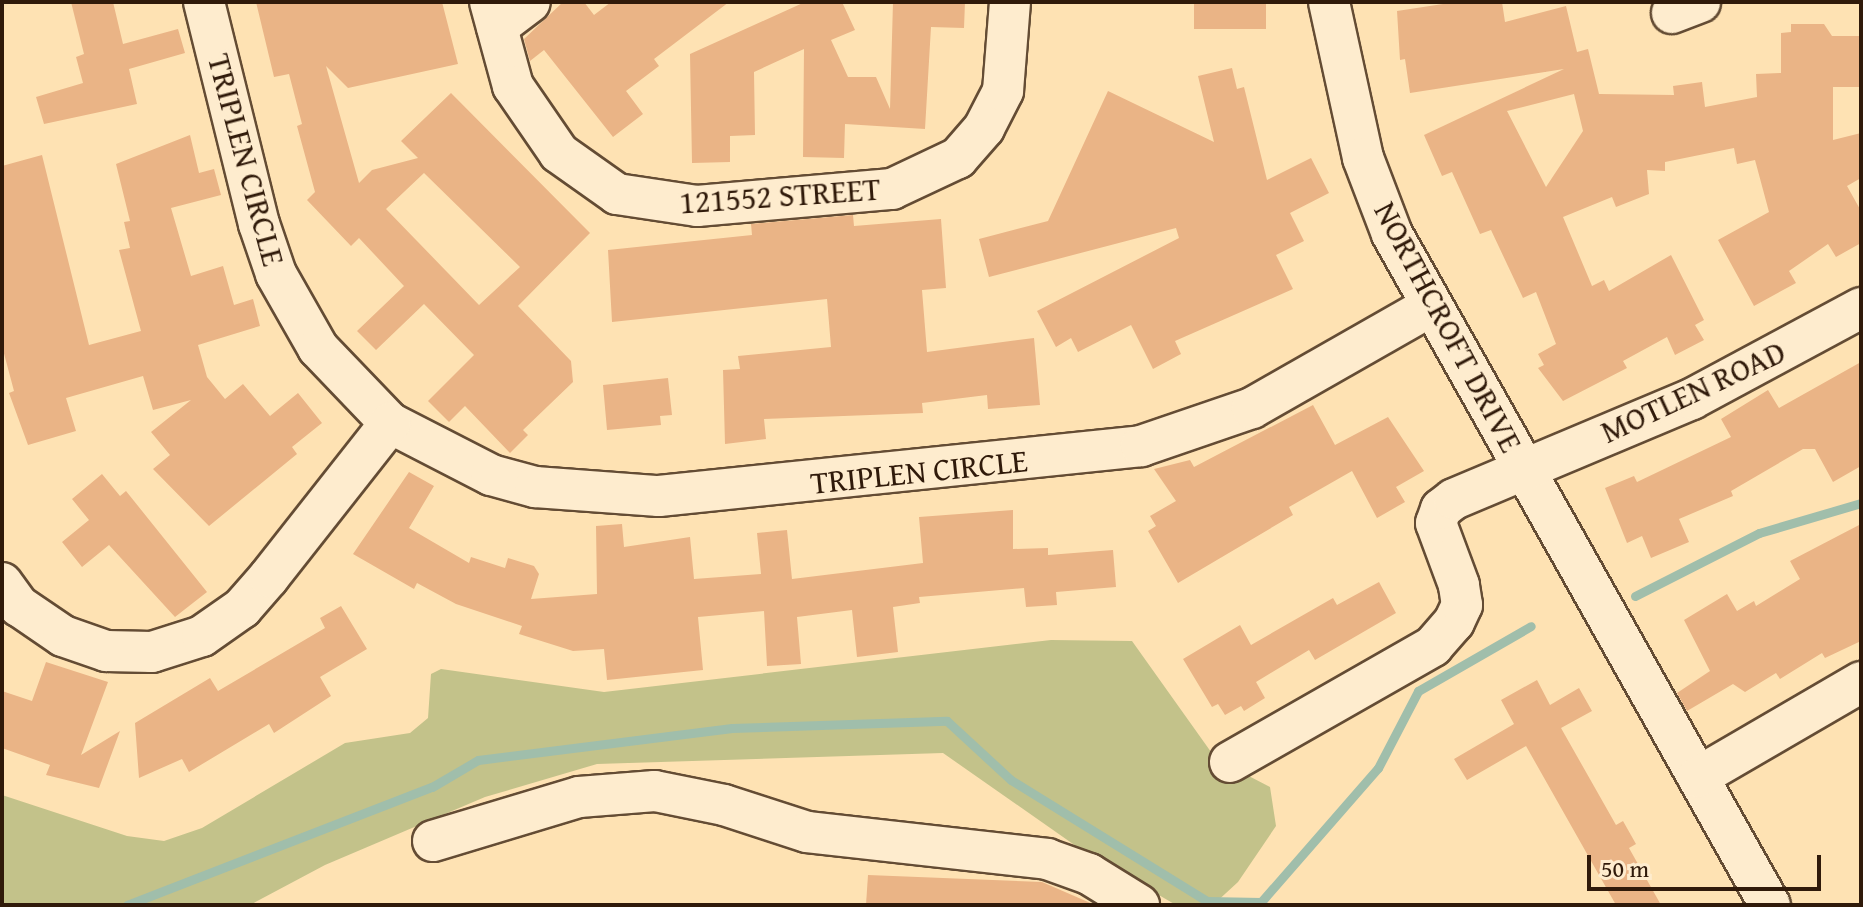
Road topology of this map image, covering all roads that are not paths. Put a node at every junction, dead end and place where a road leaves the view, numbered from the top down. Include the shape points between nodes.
1 (204, 2) edge
2 (530, 2) edge
3 (1010, 2) edge
4 (1329, 2) edge
5 (494, 14) edge
6 (1429, 307) junction
7 (1861, 308) edge
8 (390, 423) junction
9 (1521, 467) junction
10 (2, 583) edge
11 (1861, 682) edge
12 (1230, 762) dead end
13 (1698, 777) junction
14 (433, 841) dead end
15 (1139, 905) edge
16 (1770, 905) edge

1 - 8 street, TRIPLEN CIRCLE via 276,274 318,348
2 - 5 street
3 - 5 street, 121552 STREET via 1003,91 984,128 958,158 892,189 697,206 617,194 559,153 513,86
4 - 6 street, NORTHCROFT DRIVE via 1363,158
6 - 8 street, TRIPLEN CIRCLE via 1252,408 1200,430 1059,458 659,496 583,495 491,475
6 - 9 street, NORTHCROFT DRIVE
7 - 9 street, MOTLEN ROAD via 1692,399
8 - 10 street via 242,608 202,636 152,652 106,651 63,636 19,606
9 - 12 street, NORTHCROFT DRIVE via 1441,509 1438,539 1462,605 1433,646
9 - 13 street, NORTHCROFT DRIVE
11 - 13 street
13 - 16 street, NORTHCROFT DRIVE
14 - 15 street via 579,797 655,791 807,832 1047,859 1089,874

